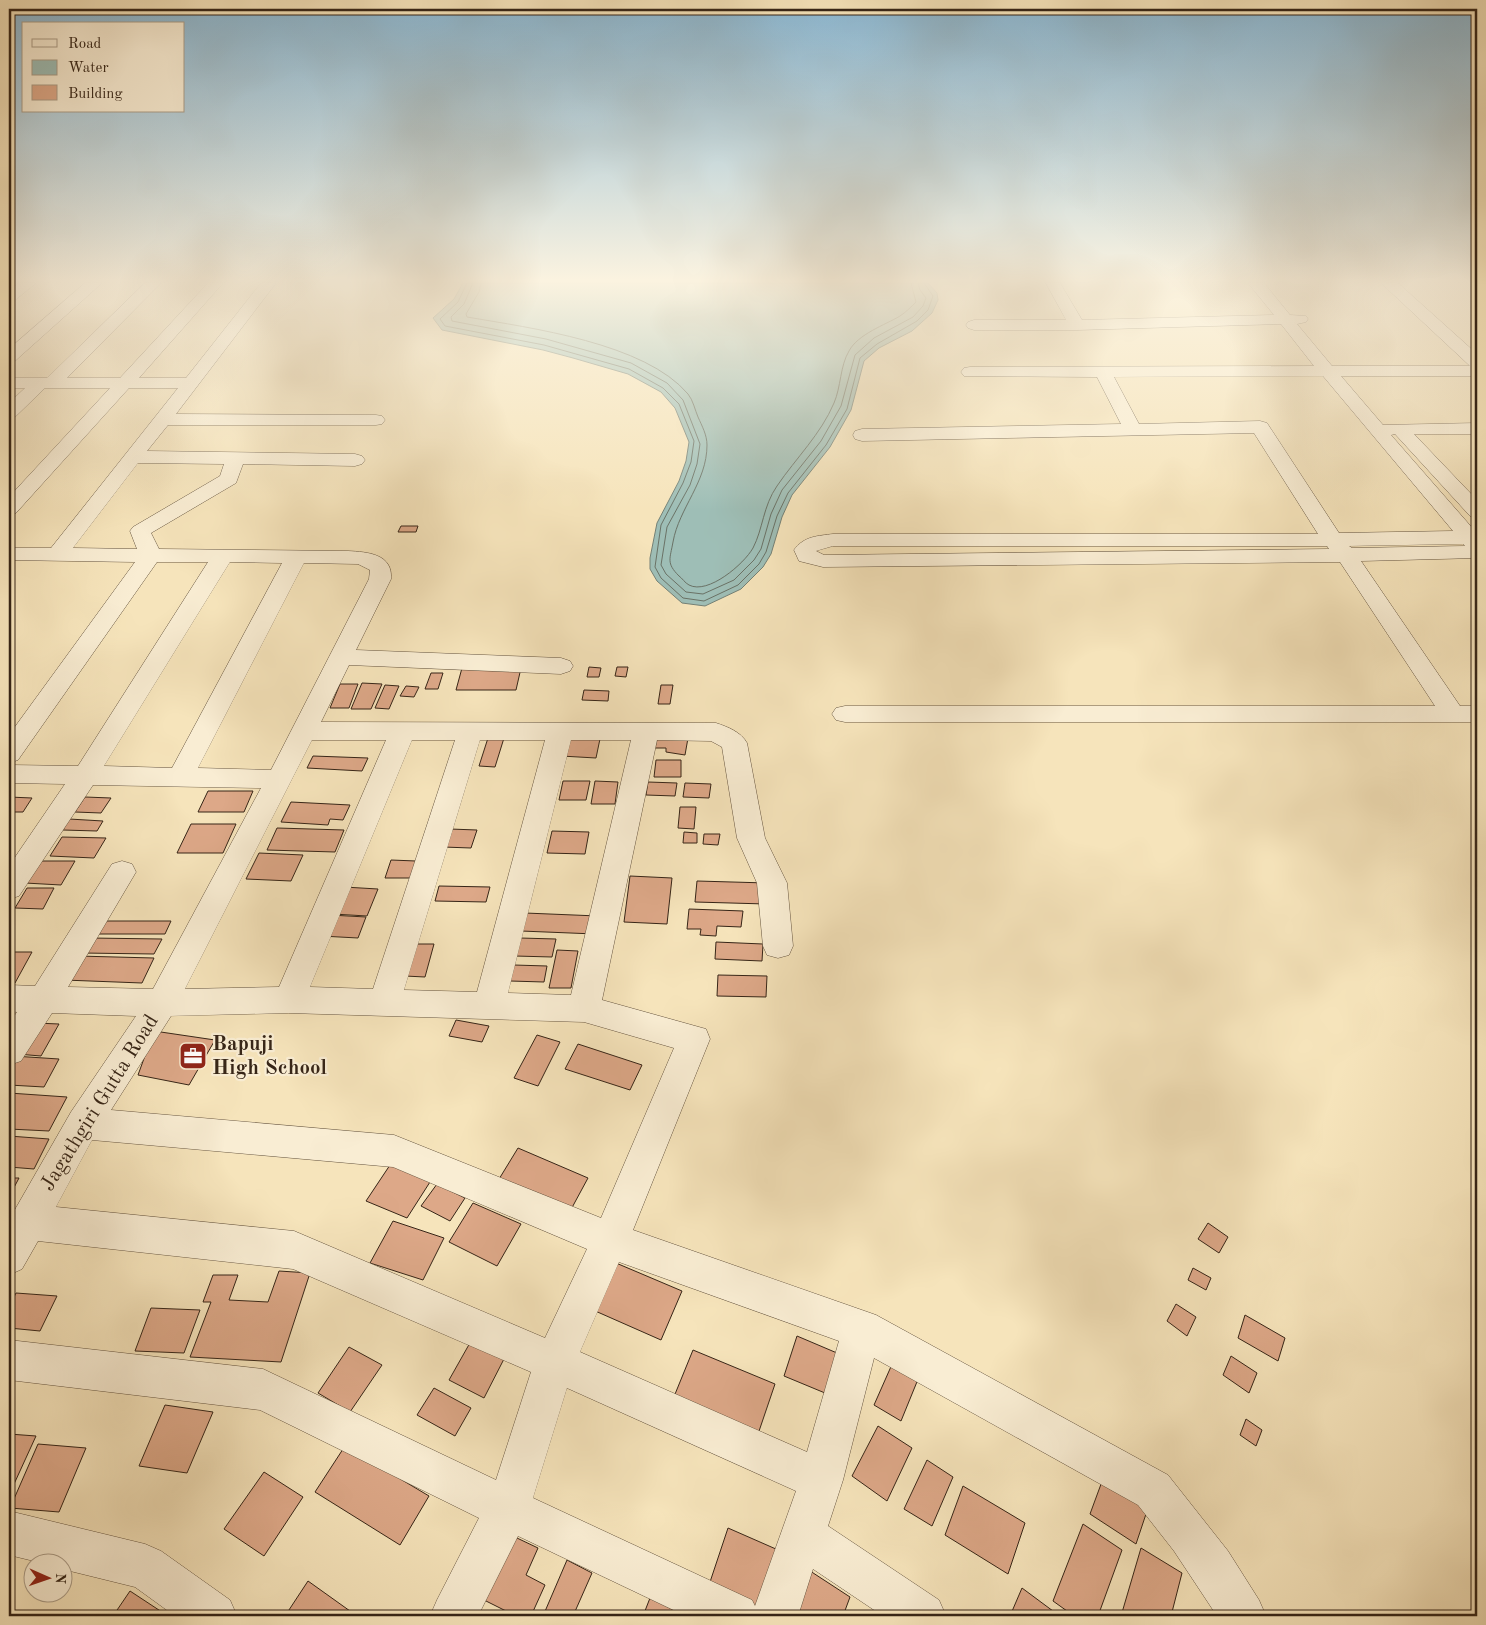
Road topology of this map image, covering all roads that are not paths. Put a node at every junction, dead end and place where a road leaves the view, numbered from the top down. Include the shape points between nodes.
1 (72, 359) edge
2 (146, 359) edge
3 (208, 359) edge
4 (1317, 359) edge
5 (1336, 359) edge
6 (1477, 371) edge
7 (970, 372) dead end
8 (1103, 372) junction
9 (1328, 372) junction
10 (1347, 372) junction
11 (125, 382) junction
12 (9, 383) edge
13 (46, 383) junction
14 (189, 383) junction
15 (9, 414) edge
16 (162, 419) junction
17 (376, 420) dead end
18 (296, 421) junction
19 (1399, 428) junction
20 (1477, 428) edge
21 (1377, 429) junction
22 (1133, 430) junction
23 (862, 435) dead end
24 (132, 457) junction
25 (235, 458) junction
26 (265, 459) junction
27 (355, 460) dead end
28 (9, 509) edge
29 (1477, 512) edge
30 (140, 531) junction
31 (1475, 543) edge
32 (1339, 547) junction
33 (9, 554) edge
34 (61, 554) junction
35 (151, 555) junction
36 (223, 556) junction
37 (296, 557) junction
38 (340, 657) junction
39 (562, 666) dead end
40 (845, 714) dead end
41 (1465, 714) edge
42 (304, 731) junction
43 (560, 731) junction
44 (646, 731) junction
45 (402, 732) junction
46 (470, 732) junction
47 (9, 754) edge
48 (9, 774) edge
49 (85, 776) junction
50 (180, 778) junction
51 (280, 779) junction
52 (122, 872) dead end
53 (9, 888) edge
54 (778, 946) dead end
55 (9, 998) edge
56 (44, 998) junction
57 (289, 1000) junction
58 (162, 1003) junction
59 (384, 1004) junction
60 (490, 1006) junction
61 (584, 1009) junction
62 (9, 1051) edge
63 (82, 1123) junction
64 (28, 1222) junction
65 (610, 1240) junction
66 (9, 1256) edge
67 (862, 1329) junction
68 (9, 1360) edge
69 (556, 1362) junction
70 (821, 1480) junction
71 (508, 1509) junction
72 (9, 1533) edge
73 (803, 1536) junction
74 (214, 1616) edge
75 (453, 1616) edge
76 (736, 1616) edge
77 (775, 1616) edge
78 (923, 1616) edge
79 (1243, 1616) edge

1 - 13 street
2 - 11 street
3 - 14 street
4 - 9 street
5 - 10 street
6 - 10 street
7 - 8 street
8 - 9 street
8 - 22 street
9 - 10 street
9 - 21 street
10 - 19 street
11 - 13 street
11 - 14 street
11 - 28 street
12 - 13 street
13 - 15 street
14 - 16 street
16 - 18 street
16 - 24 street
17 - 18 street
18 - 26 street
19 - 20 street
19 - 21 street
19 - 29 street
21 - 31 street
22 - 23 street
22 - 32 street via 1260,427
24 - 25 street
24 - 34 street
25 - 26 street
25 - 30 street via 229,479
26 - 27 street
30 - 34 street
30 - 35 street
31 - 32 street
32 - 32 street via 823,562 808,556 805,550 807,545 832,540
32 - 41 street
33 - 34 street
34 - 35 street
35 - 36 street
35 - 47 street
36 - 37 street
36 - 49 street
37 - 38 street, Jagathgiri Gutta Road via 365,558 376,562 381,569 380,579
37 - 50 street
38 - 39 street
38 - 42 street, Jagathgiri Gutta Road
40 - 41 street
42 - 45 street
42 - 51 street, Jagathgiri Gutta Road
43 - 44 street
43 - 46 street
43 - 60 street
44 - 54 street via 716,732 734,743 751,838 772,883
44 - 61 street
45 - 46 street
45 - 57 street
46 - 59 street
48 - 49 street
49 - 50 street
49 - 53 street
50 - 51 street
51 - 58 street, Jagathgiri Gutta Road
52 - 56 street
55 - 56 street
56 - 58 street
56 - 62 street
57 - 58 street
57 - 59 street
58 - 63 street, Jagathgiri Gutta Road
59 - 60 street
60 - 61 street
61 - 65 street via 694,1040
63 - 64 street, Jagathgiri Gutta Road
63 - 65 street via 394,1151
64 - 66 street, Jagathgiri Gutta Road
64 - 69 street via 294,1250
65 - 67 street
65 - 69 street
67 - 70 street
67 - 79 street via 1153,1490 1208,1558
68 - 71 street via 264,1390
69 - 70 street
69 - 71 street
70 - 73 street
71 - 75 street
71 - 76 street
72 - 74 street via 145,1567
73 - 77 street
73 - 78 street

